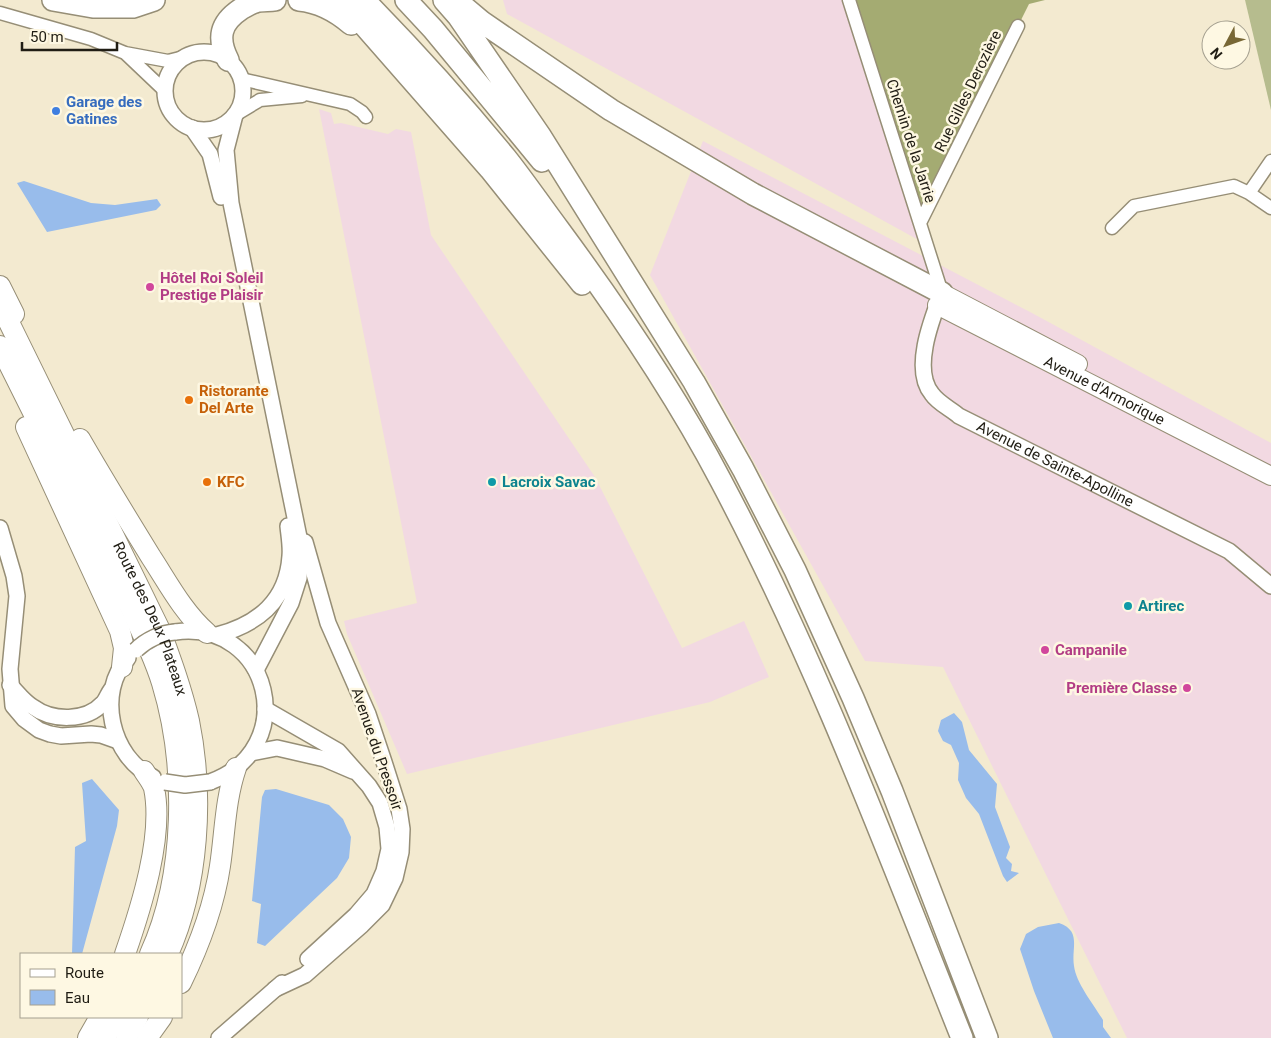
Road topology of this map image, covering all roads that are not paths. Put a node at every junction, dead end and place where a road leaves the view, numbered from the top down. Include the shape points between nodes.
1 (53, 0) edge
2 (154, 0) edge
3 (275, 0) edge
4 (299, 0) edge
5 (342, 0) edge
6 (364, 0) edge
7 (406, 0) edge
8 (444, 0) edge
9 (456, 0) edge
10 (849, 0) edge
11 (0, 13) edge
12 (1018, 26) dead end
13 (125, 53) junction
14 (184, 57) junction
15 (228, 60) junction
16 (242, 79) junction
17 (165, 91) junction
18 (312, 95) junction
19 (235, 115) junction
20 (366, 117) dead end
21 (446, 117) junction
22 (192, 128) junction
23 (1271, 161) edge
24 (1249, 193) junction
25 (1271, 208) edge
26 (920, 223) junction
27 (1112, 228) dead end
28 (625, 271) junction
29 (0, 286) edge
30 (940, 299) junction
31 (0, 304) edge
32 (0, 346) edge
33 (654, 367) junction
34 (0, 370) edge
35 (1271, 464) edge
36 (1271, 476) edge
37 (290, 494) junction
38 (0, 528) edge
39 (1271, 586) edge
40 (212, 634) junction
41 (122, 667) junction
42 (256, 670) junction
43 (10, 685) junction
44 (112, 688) junction
45 (266, 709) junction
46 (118, 741) junction
47 (251, 753) junction
48 (236, 768) junction
49 (144, 771) junction
50 (355, 772) junction
51 (126, 953) edge
52 (150, 953) edge
53 (168, 953) edge
54 (182, 981) edge
55 (275, 989) junction
56 (99, 1018) edge
57 (117, 1018) edge
58 (137, 1018) edge
59 (161, 1018) edge
60 (88, 1038) edge
61 (104, 1038) edge
62 (126, 1038) edge
63 (147, 1038) edge
64 (219, 1038) edge
65 (962, 1038) edge
66 (987, 1038) edge

1 - 2 highway via 93,7 133,7
3 - 15 highway via 255,2 227,21 222,31 222,47
4 - 21 highway via 327,6 350,22
5 - 21 highway
6 - 33 highway via 416,52 507,160 620,312
7 - 28 highway via 528,143
8 - 28 highway via 541,137
9 - 30 highway via 482,22 611,110
10 - 26 street, Chemin de la Jarrie
11 - 13 street
12 - 26 street, Rue Gilles Derozière
13 - 14 street via 168,61
13 - 17 street
14 - 15 street via 206,52
14 - 17 street via 174,66
15 - 16 street
16 - 18 street
16 - 19 street via 241,104
17 - 22 street via 173,114
18 - 19 street via 260,100
18 - 20 street via 350,104
19 - 22 street via 216,128
19 - 37 street via 226,150 231,203
21 - 33 highway via 595,300 633,355
22 - 40 street via 210,154 218,181 288,524 291,555 288,574 271,606 237,630
23 - 24 street
24 - 25 street
24 - 27 street via 1234,186 1134,206
26 - 30 street, Chemin de la Jarrie
28 - 66 highway via 743,469 795,570 892,791
29 - 40 main road via 44,374 105,482 179,601 196,623
30 - 35 main road, Avenue d'Armorique
30 - 36 main road, Avenue d'Armorique
30 - 39 street, Avenue de Sainte-Apolline via 926,341 923,371 932,395 959,416 1229,551
31 - 53 main road, Route des Deux Plateaux via 160,630 177,674 195,763 197,815 185,903
32 - 52 main road, Route des Deux Plateaux via 126,598 162,682 174,732 180,801 168,899
33 - 65 highway via 720,480 772,582 868,798
34 - 41 main road via 120,631 124,648
37 - 42 street via 301,546 299,578 291,603
37 - 55 street, Avenue du Pressoir via 328,623 368,714 402,829 395,878 382,905 304,975
38 - 43 street via 18,596
40 - 41 street, bridge via 192,630 165,633 142,644
40 - 42 street via 240,649
41 - 44 street
42 - 45 street via 265,695
43 - 44 street via 31,707 57,718 80,716 93,710 102,704
43 - 46 street via 13,706 39,730 61,736 101,735
44 - 46 street via 110,714
45 - 47 street via 261,734
45 - 50 street, Avenue du Pressoir via 338,751
46 - 49 street via 132,762
47 - 48 street
47 - 50 street via 277,748 326,759
48 - 49 street, bridge via 210,782 185,785 165,782
48 - 54 main road via 227,801 220,867 210,910
49 - 51 main road via 153,786 156,822 142,906
50 - 55 street, Avenue du Pressoir via 380,803 388,827 389,849 381,881 356,915
55 - 64 street, Avenue du Pressoir
56 - 60 main road
57 - 61 main road
58 - 62 main road
59 - 63 main road

